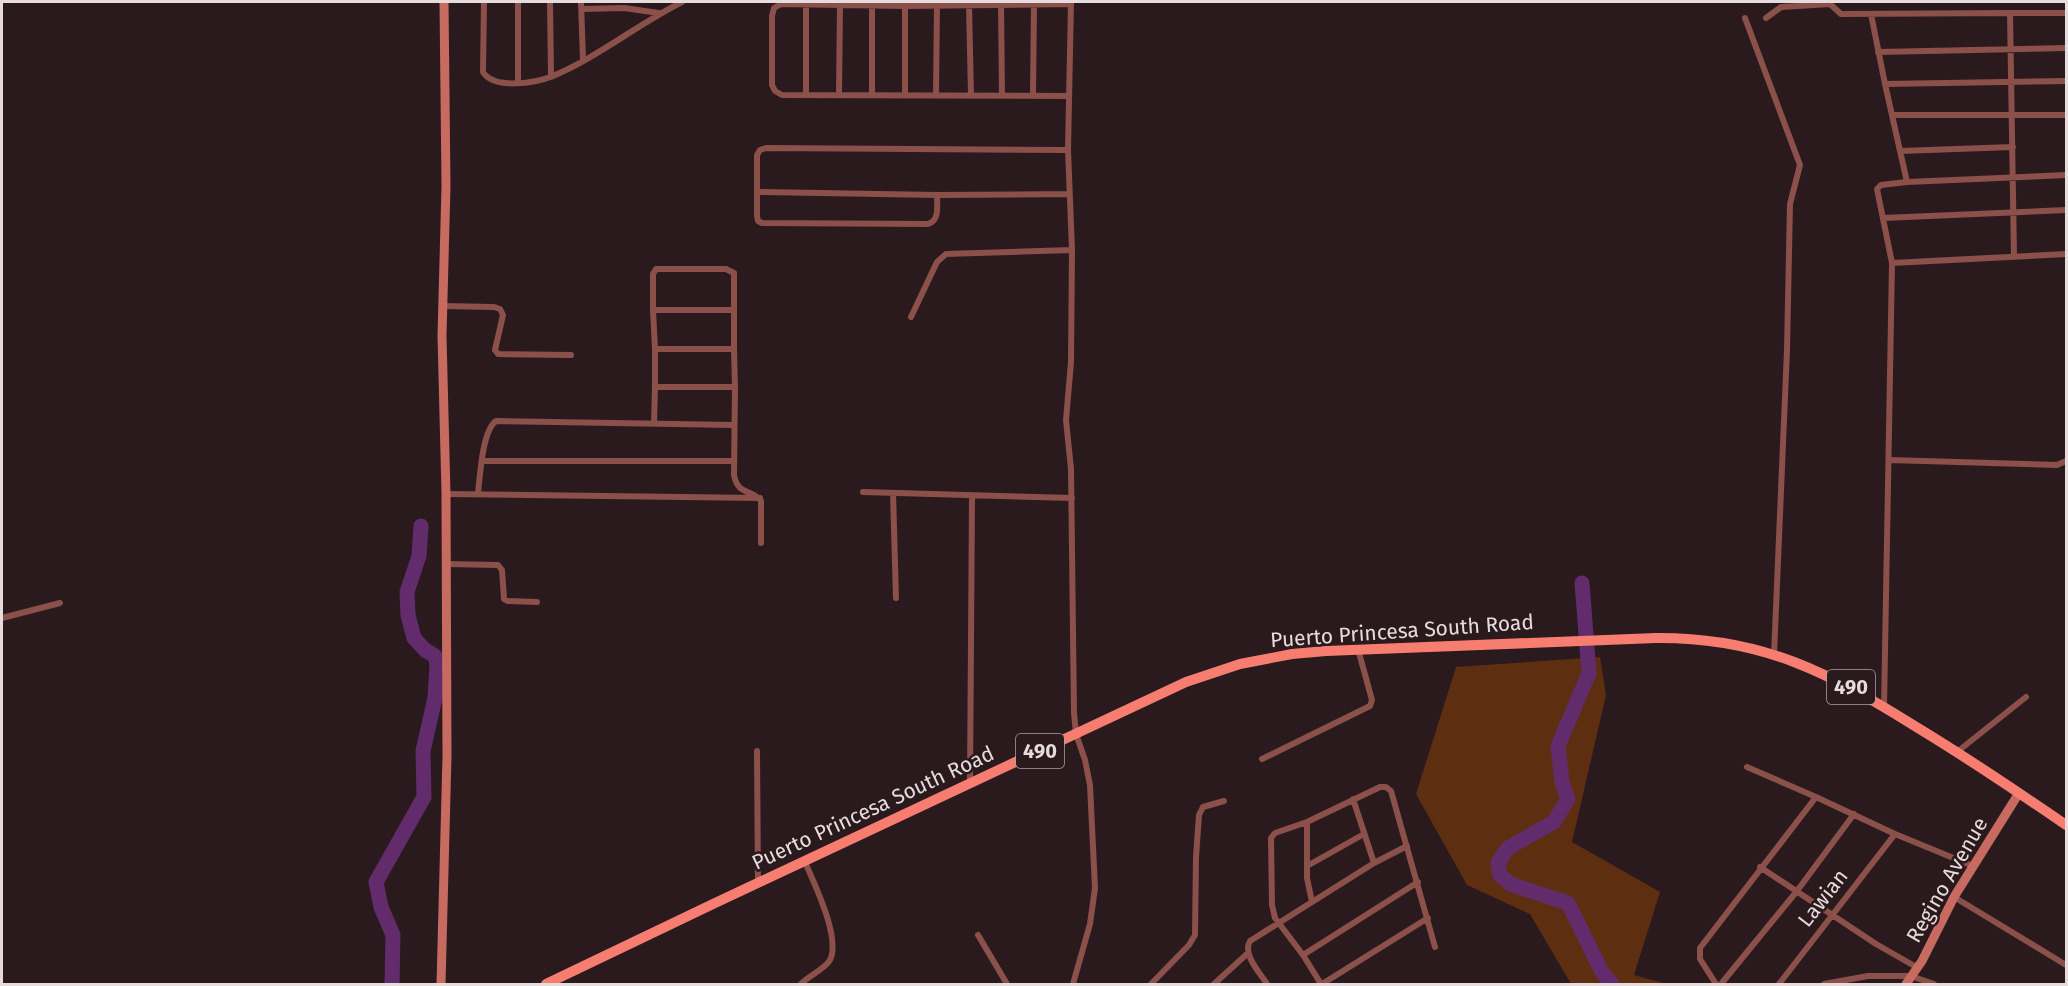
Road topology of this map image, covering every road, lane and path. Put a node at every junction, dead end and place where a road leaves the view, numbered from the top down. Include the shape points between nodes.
1 (444, 2) edge
2 (484, 2) edge
3 (518, 2) edge
4 (550, 2) edge
5 (682, 2) edge
6 (1071, 3) edge
7 (806, 4) junction
8 (840, 4) junction
9 (1002, 4) junction
10 (1034, 4) junction
11 (582, 5) edge
12 (872, 5) junction
13 (969, 5) junction
14 (905, 6) junction
15 (937, 6) junction
16 (659, 13) junction
17 (2010, 13) junction
18 (2067, 13) edge
19 (1872, 14) junction
20 (1745, 18) dead end
21 (1766, 18) dead end
22 (2067, 48) edge
23 (2011, 49) junction
24 (1878, 52) junction
25 (583, 60) junction
26 (551, 77) junction
27 (2067, 81) edge
28 (2012, 82) junction
29 (518, 83) junction
30 (1885, 84) junction
31 (806, 94) junction
32 (971, 94) junction
33 (839, 95) junction
34 (872, 95) junction
35 (905, 95) junction
36 (936, 95) junction
37 (1002, 95) junction
38 (1033, 95) junction
39 (1069, 96) junction
40 (2067, 114) edge
41 (1892, 115) junction
42 (2012, 115) junction
43 (2013, 147) junction
44 (1068, 150) junction
45 (1900, 151) junction
46 (2067, 175) edge
47 (2013, 177) junction
48 (1907, 182) junction
49 (758, 192) junction
50 (1069, 194) junction
51 (937, 195) junction
52 (2067, 210) edge
53 (2014, 212) junction
54 (1882, 218) junction
55 (1072, 250) junction
56 (2067, 254) edge
57 (2014, 256) junction
58 (1892, 263) junction
59 (442, 306) junction
60 (654, 310) junction
61 (734, 310) junction
62 (910, 317) dead end
63 (655, 349) junction
64 (734, 349) junction
65 (571, 355) dead end
66 (655, 387) junction
67 (735, 387) junction
68 (654, 423) junction
69 (734, 425) junction
70 (1889, 460) junction
71 (482, 461) junction
72 (734, 461) junction
73 (2067, 461) edge
74 (863, 492) dead end
75 (478, 493) junction
76 (893, 493) junction
77 (446, 494) junction
78 (972, 496) junction
79 (760, 498) junction
80 (1072, 498) junction
81 (761, 543) dead end
82 (446, 564) junction
83 (896, 598) dead end
84 (537, 602) dead end
85 (60, 603) dead end
86 (2, 618) edge
87 (1358, 649) junction
88 (1774, 655) junction
89 (2026, 697) dead end
90 (1884, 707) junction
91 (1076, 734) junction
92 (757, 751) dead end
93 (1957, 752) junction
94 (1262, 759) dead end
95 (1747, 767) dead end
96 (970, 784) junction
97 (2019, 793) junction
98 (1816, 796) junction
99 (1353, 799) junction
100 (1224, 801) dead end
101 (1854, 814) junction
102 (1307, 822) junction
103 (2067, 825) edge
104 (1364, 834) junction
105 (1895, 834) junction
106 (1407, 846) junction
107 (805, 862) junction
108 (1374, 863) junction
109 (1307, 866) junction
110 (1973, 866) junction
111 (1761, 867) junction
112 (1418, 882) junction
113 (758, 884) junction
114 (1797, 891) junction
115 (1954, 897) junction
116 (1312, 902) junction
117 (1831, 914) junction
118 (1428, 918) junction
119 (1278, 923) junction
120 (978, 935) dead end
121 (1436, 947) dead end
122 (1248, 953) junction
123 (1303, 956) junction
124 (2067, 964) edge
125 (1918, 968) junction
126 (1909, 980) edge
127 (441, 984) edge
128 (546, 984) edge
129 (801, 984) edge
130 (1007, 984) edge
131 (1073, 984) edge
132 (1152, 984) edge
133 (1214, 984) edge
134 (1267, 984) edge
135 (1321, 984) edge
136 (1716, 984) edge
137 (1721, 984) edge
138 (1779, 984) edge
139 (1824, 984) edge
140 (1934, 984) edge

1 - 59 street via 446,186
2 - 29 street via 483,72 494,80
3 - 29 street
4 - 26 street
5 - 16 street
6 - 10 street
6 - 39 street
7 - 8 street
7 - 31 street
7 - 31 street via 774,8 771,56 775,92
8 - 12 street
8 - 33 street
9 - 10 street
9 - 13 street
9 - 37 street
10 - 38 street
11 - 16 street
11 - 25 street
12 - 14 street
12 - 34 street
13 - 15 street
13 - 32 street
14 - 15 street
14 - 35 street
15 - 36 street
16 - 25 street
17 - 18 street
17 - 19 street
17 - 23 street
19 - 21 street via 1841,14 1830,4 1781,7
19 - 24 street
20 - 88 street via 1800,165 1790,204
22 - 23 street
23 - 24 street
23 - 28 street
24 - 30 street
25 - 26 street
26 - 29 street
27 - 28 street
28 - 30 street
28 - 42 street
30 - 41 street
31 - 33 street
32 - 36 street
32 - 37 street
33 - 34 street
34 - 35 street
35 - 36 street
37 - 38 street
38 - 39 street
39 - 44 street
40 - 42 street
41 - 42 street
41 - 45 street
42 - 43 street
43 - 45 street
43 - 47 street
44 - 49 street via 766,148 757,155
44 - 50 street
45 - 48 street
46 - 47 street
47 - 48 street
47 - 53 street
48 - 54 street via 1878,187
49 - 51 street
49 - 51 street via 758,219 765,224 928,224 937,218
50 - 51 street
50 - 55 street
52 - 53 street
53 - 54 street
53 - 57 street
54 - 58 street
55 - 62 street via 946,254 937,262
55 - 80 street via 1066,420
56 - 57 street
57 - 58 street
58 - 70 street
59 - 65 street via 500,309 503,315 495,350 498,354
59 - 77 street
60 - 61 street
60 - 61 street via 654,270 693,268 733,271
60 - 63 street
61 - 64 street
63 - 64 street
63 - 66 street
64 - 67 street
66 - 67 street
66 - 68 street
67 - 69 street
68 - 69 street
68 - 71 street via 496,421 490,428
69 - 72 street
70 - 73 street via 2057,465
70 - 90 street
71 - 72 street
71 - 75 street
72 - 79 street via 738,486
74 - 76 street
75 - 77 street
75 - 79 street
76 - 78 street
76 - 83 street
77 - 82 street
78 - 80 street
78 - 96 street
79 - 81 street
80 - 91 street
82 - 84 street via 498,565 502,570 504,599
82 - 127 street via 447,756
85 - 86 street
87 - 88 main road, Puerto Princesa South Road / 490 via 1691,638
87 - 91 main road, Puerto Princesa South Road / 490 via 1292,654 1240,664 1185,682
87 - 94 street via 1372,700 1370,706
88 - 90 main road, Puerto Princesa South Road / 490 via 1820,672
89 - 93 street
90 - 93 main road, Puerto Princesa South Road / 490
91 - 96 main road, Puerto Princesa South Road / 490
91 - 131 street via 1090,786 1095,888 1090,924
92 - 113 street
93 - 97 main road, Puerto Princesa South Road / 490
95 - 98 street
96 - 107 main road, Puerto Princesa South Road / 490
97 - 103 main road, Puerto Princesa South Road / 490
97 - 110 street, Regino Avenue
98 - 101 street
98 - 111 street
99 - 102 street
99 - 104 street
99 - 106 street via 1380,787 1389,788
100 - 132 street via 1203,807 1199,815 1193,941
101 - 105 street
101 - 114 street
102 - 109 street
102 - 119 street via 1271,838 1273,911
104 - 108 street
104 - 109 street
105 - 110 street
105 - 117 street, Lawian
106 - 108 street
106 - 112 street
107 - 113 main road, Puerto Princesa South Road / 490
107 - 129 street via 829,922 831,953 826,964
108 - 116 street
109 - 116 street
110 - 115 street, Regino Avenue
111 - 114 street
111 - 136 street via 1700,948 1700,959
112 - 118 street
112 - 123 street
113 - 128 main road, Puerto Princesa South Road / 490
114 - 117 street
114 - 137 street
115 - 124 street
115 - 125 street, Regino Avenue
116 - 119 street
117 - 125 street
117 - 138 street, Lawian
118 - 121 street
118 - 135 street
119 - 122 street via 1250,941
119 - 123 street
120 - 130 street
122 - 133 street
122 - 134 street
123 - 135 street
125 - 126 street, Regino Avenue
126 - 139 street via 1860,977
126 - 140 street

